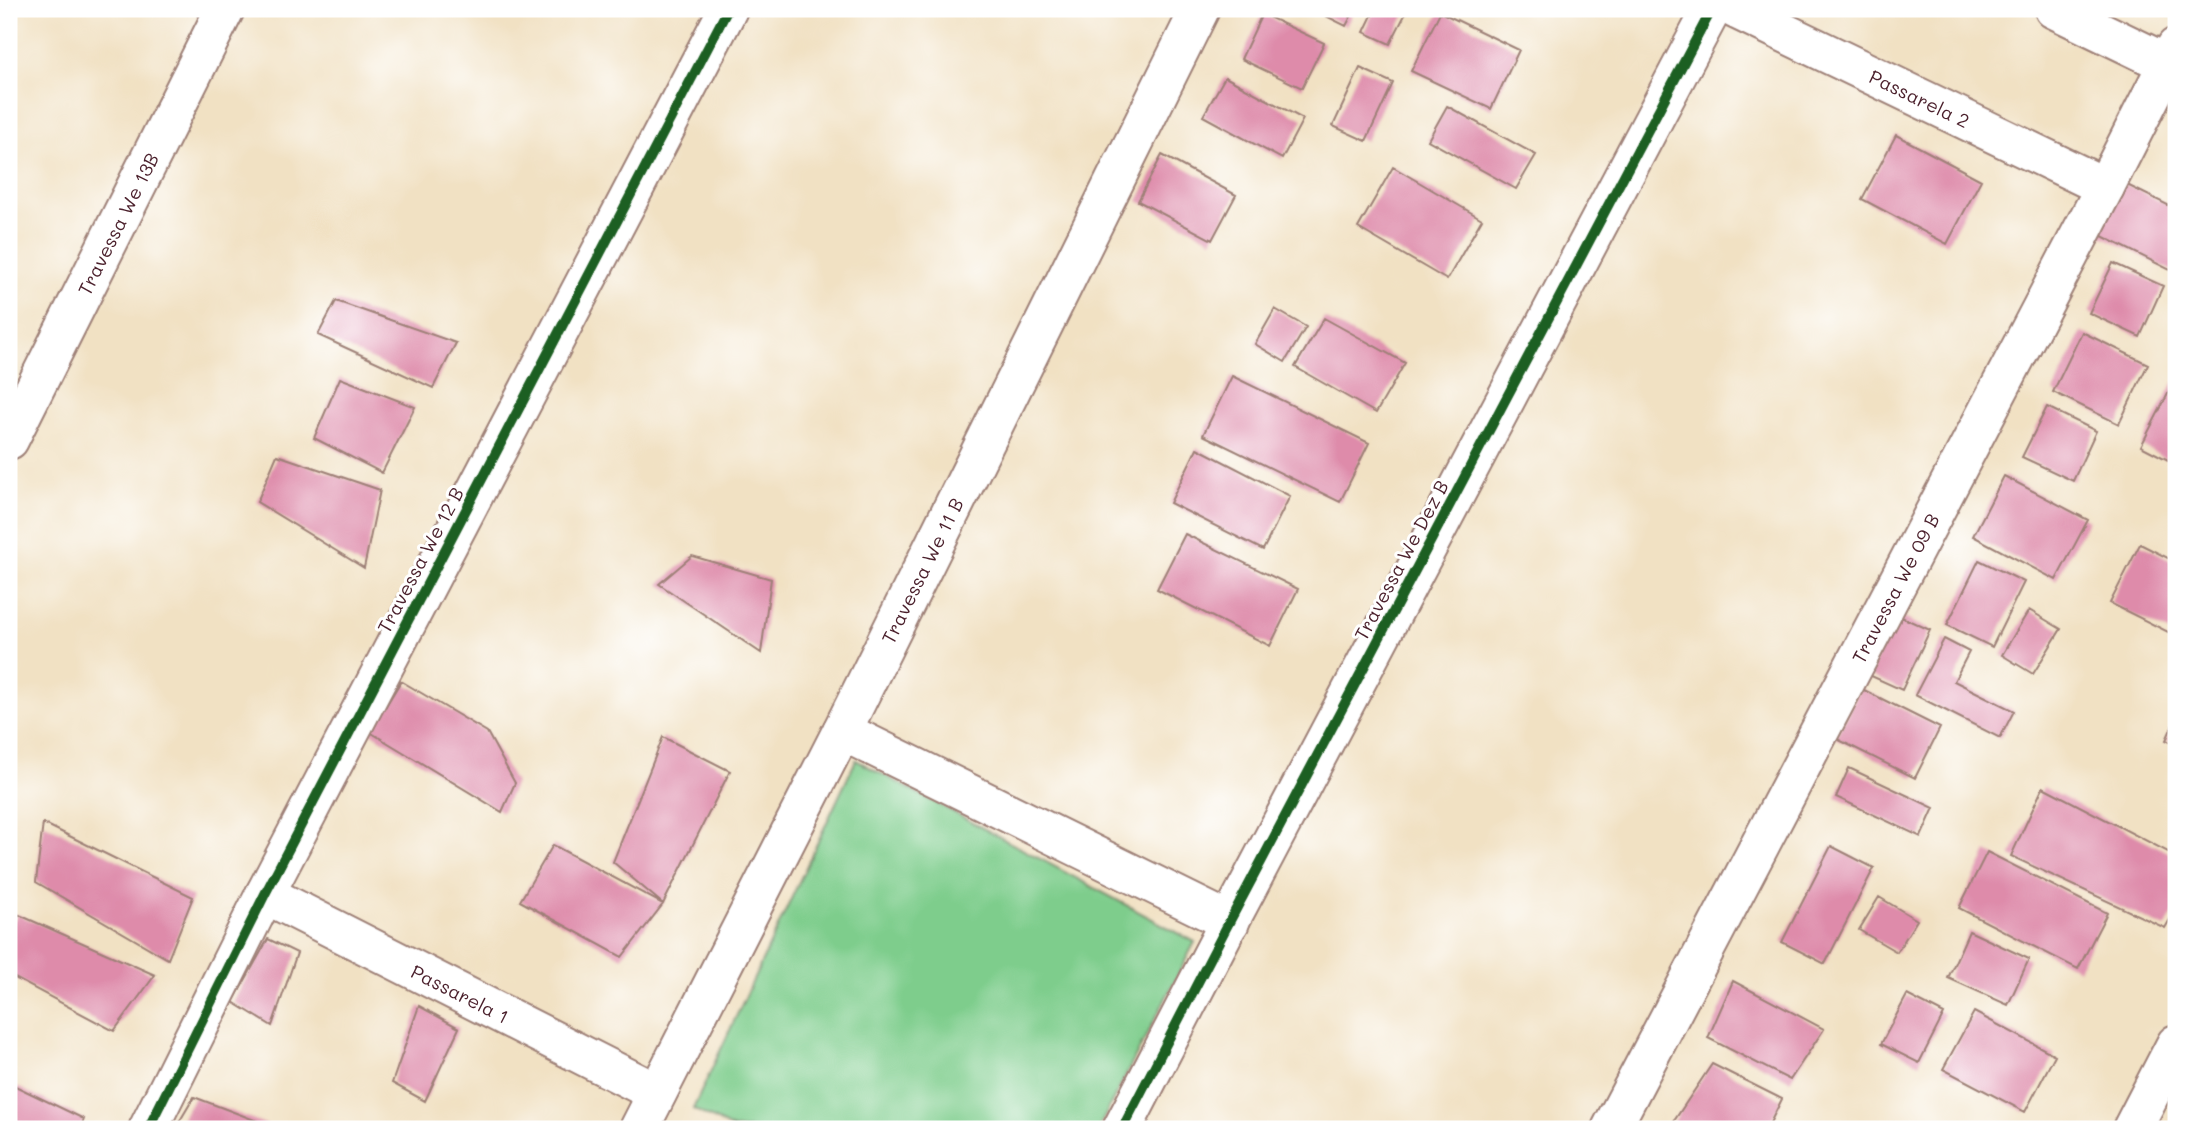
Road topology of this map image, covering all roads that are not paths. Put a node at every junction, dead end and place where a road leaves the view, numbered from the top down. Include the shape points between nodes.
1 (225, 9) edge
2 (727, 9) edge
3 (1200, 9) edge
4 (1712, 9) edge
5 (1735, 9) edge
6 (2054, 9) edge
7 (2172, 55) edge
8 (2105, 187) junction
9 (9, 440) edge
10 (842, 731) junction
11 (265, 894) junction
12 (1230, 922) junction
13 (2176, 1044) edge
14 (657, 1093) junction
15 (148, 1129) edge
16 (639, 1129) edge
17 (1122, 1129) edge
18 (1611, 1129) edge
19 (2132, 1129) edge

1 - 9 street, Travessa We 13B
2 - 11 street, Travessa We 12 B
3 - 10 street, Travessa We 11 B
4 - 12 street, Travessa We Dez B
5 - 8 street, Passarela 2
6 - 7 street
7 - 8 street, Travessa We 09 B
8 - 18 street, Travessa We 09 B
10 - 12 street
10 - 14 street, Travessa We 11 B
11 - 14 street, Passarela 1
11 - 15 street, Travessa We 12 B
12 - 17 street, Travessa We Dez B
13 - 19 street
14 - 16 street, Travessa We 11 B

